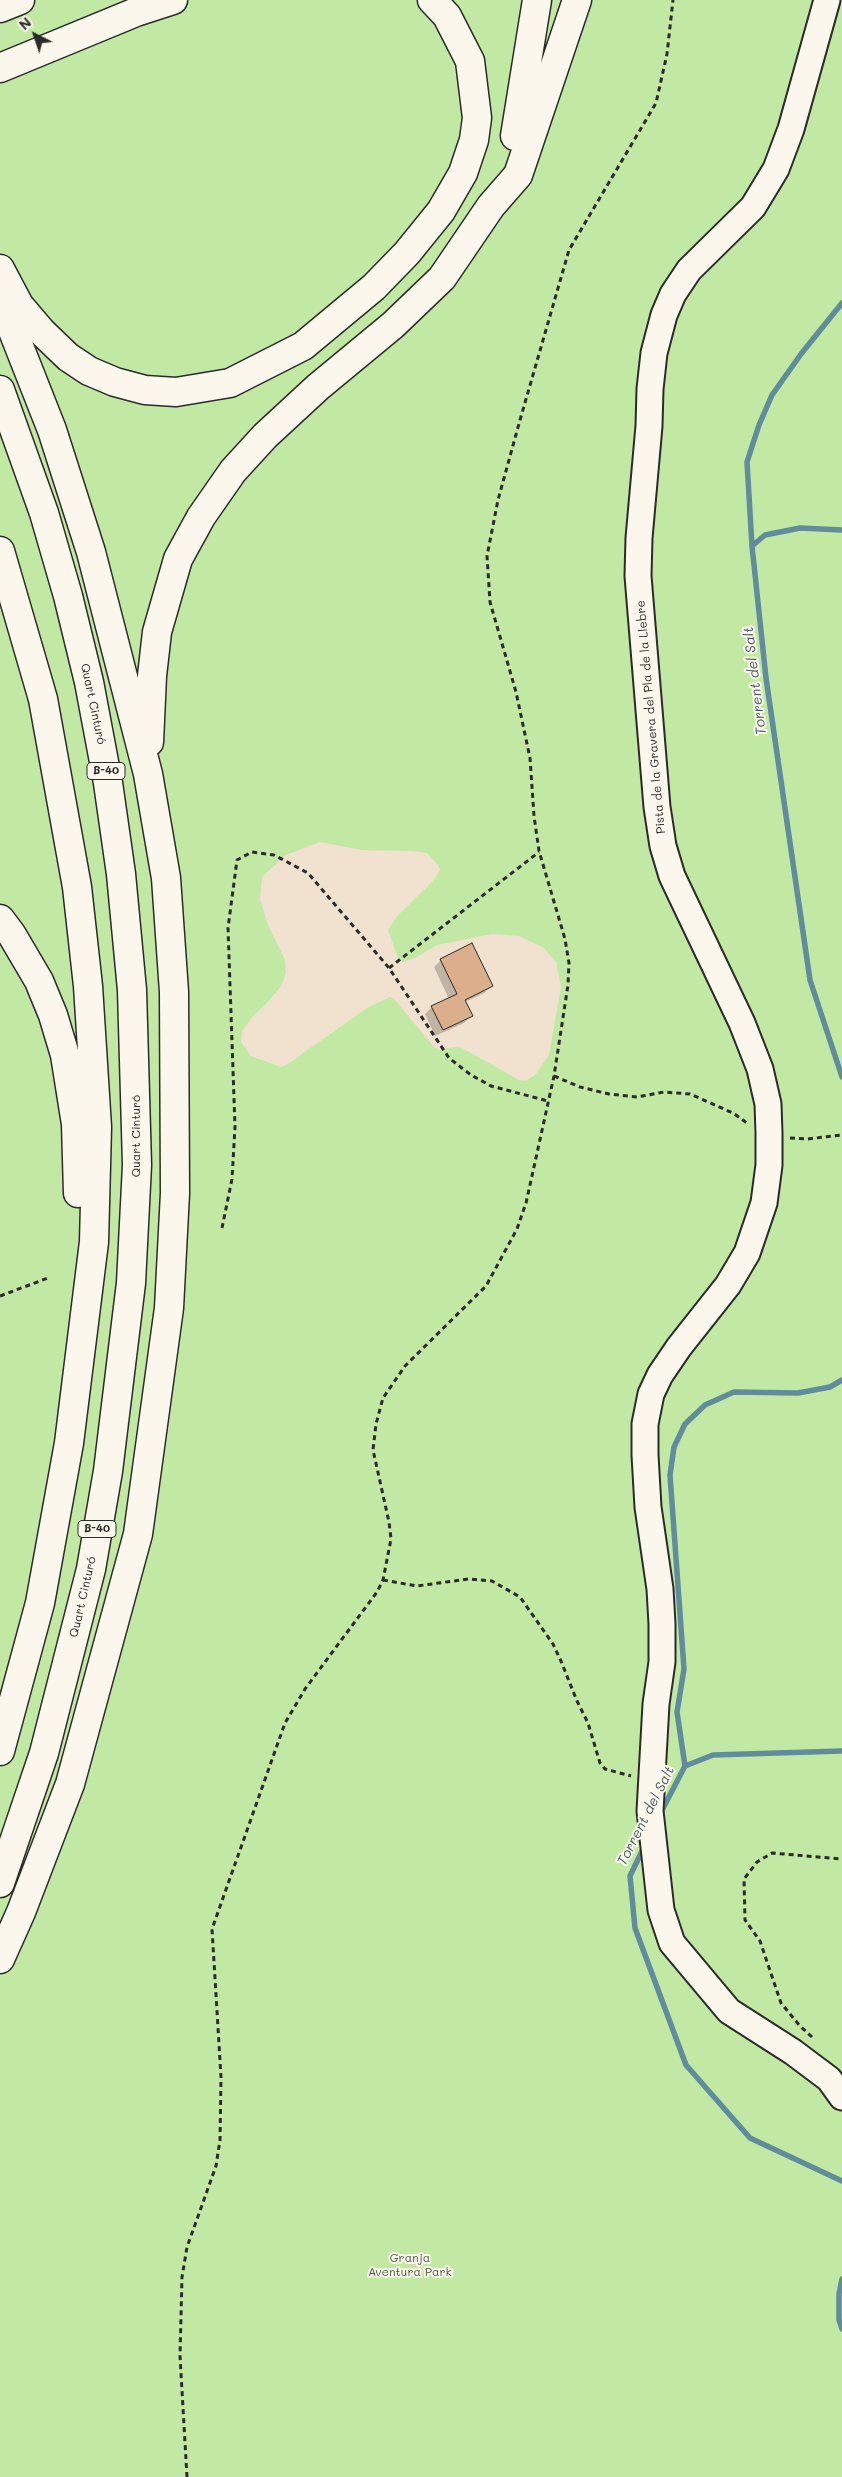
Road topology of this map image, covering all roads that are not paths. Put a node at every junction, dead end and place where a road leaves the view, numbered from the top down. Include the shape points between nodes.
1 (20, 0) edge
2 (173, 0) edge
3 (432, 0) edge
4 (536, 0) edge
5 (577, 0) edge
6 (827, 0) edge
7 (148, 6) edge
8 (0, 8) edge
9 (0, 68) edge
10 (491, 206) junction
11 (0, 268) edge
12 (0, 298) edge
13 (0, 390) edge
14 (0, 551) edge
15 (148, 774) junction
16 (0, 919) edge
17 (83, 1321) junction
18 (0, 1751) edge
19 (0, 1883) edge
20 (0, 1959) edge
21 (842, 2097) edge

1 - 8 highway
2 - 7 highway
3 - 11 highway via 447,16 470,61 477,118 474,140 463,173 441,210 407,253 374,287 303,346 230,383 176,392 145,390 89,371 68,357 19,306
4 - 10 highway via 513,150
5 - 10 highway via 518,175
6 - 21 street, Pista de la Gravera del Pla de la Llebre via 791,129 776,169 753,207 689,270 664,315 651,380 638,586 656,807 663,846 672,876 742,1023 760,1069 768,1104 769,1133 764,1203 747,1253 728,1285 660,1375 651,1394 646,1424 648,1507 662,1624 650,1811 660,1902 672,1943 729,2011 829,2079
7 - 9 highway
10 - 15 highway via 442,278 265,436 233,471 201,517 178,559 157,632
12 - 15 highway via 52,430 91,552
13 - 19 highway, Quart Cinturó / B-40 via 40,503 68,596 89,682 108,783 132,990 137,1165 132,1283 108,1471 91,1569 44,1753
14 - 17 highway via 43,699 77,886 88,986 97,1127 94,1242
15 - 20 highway via 166,878 174,992 175,1193 169,1308 138,1534 70,1784
16 - 17 highway via 39,981 65,1055 76,1124 78,1261
17 - 18 highway via 69,1443 52,1542 40,1603

